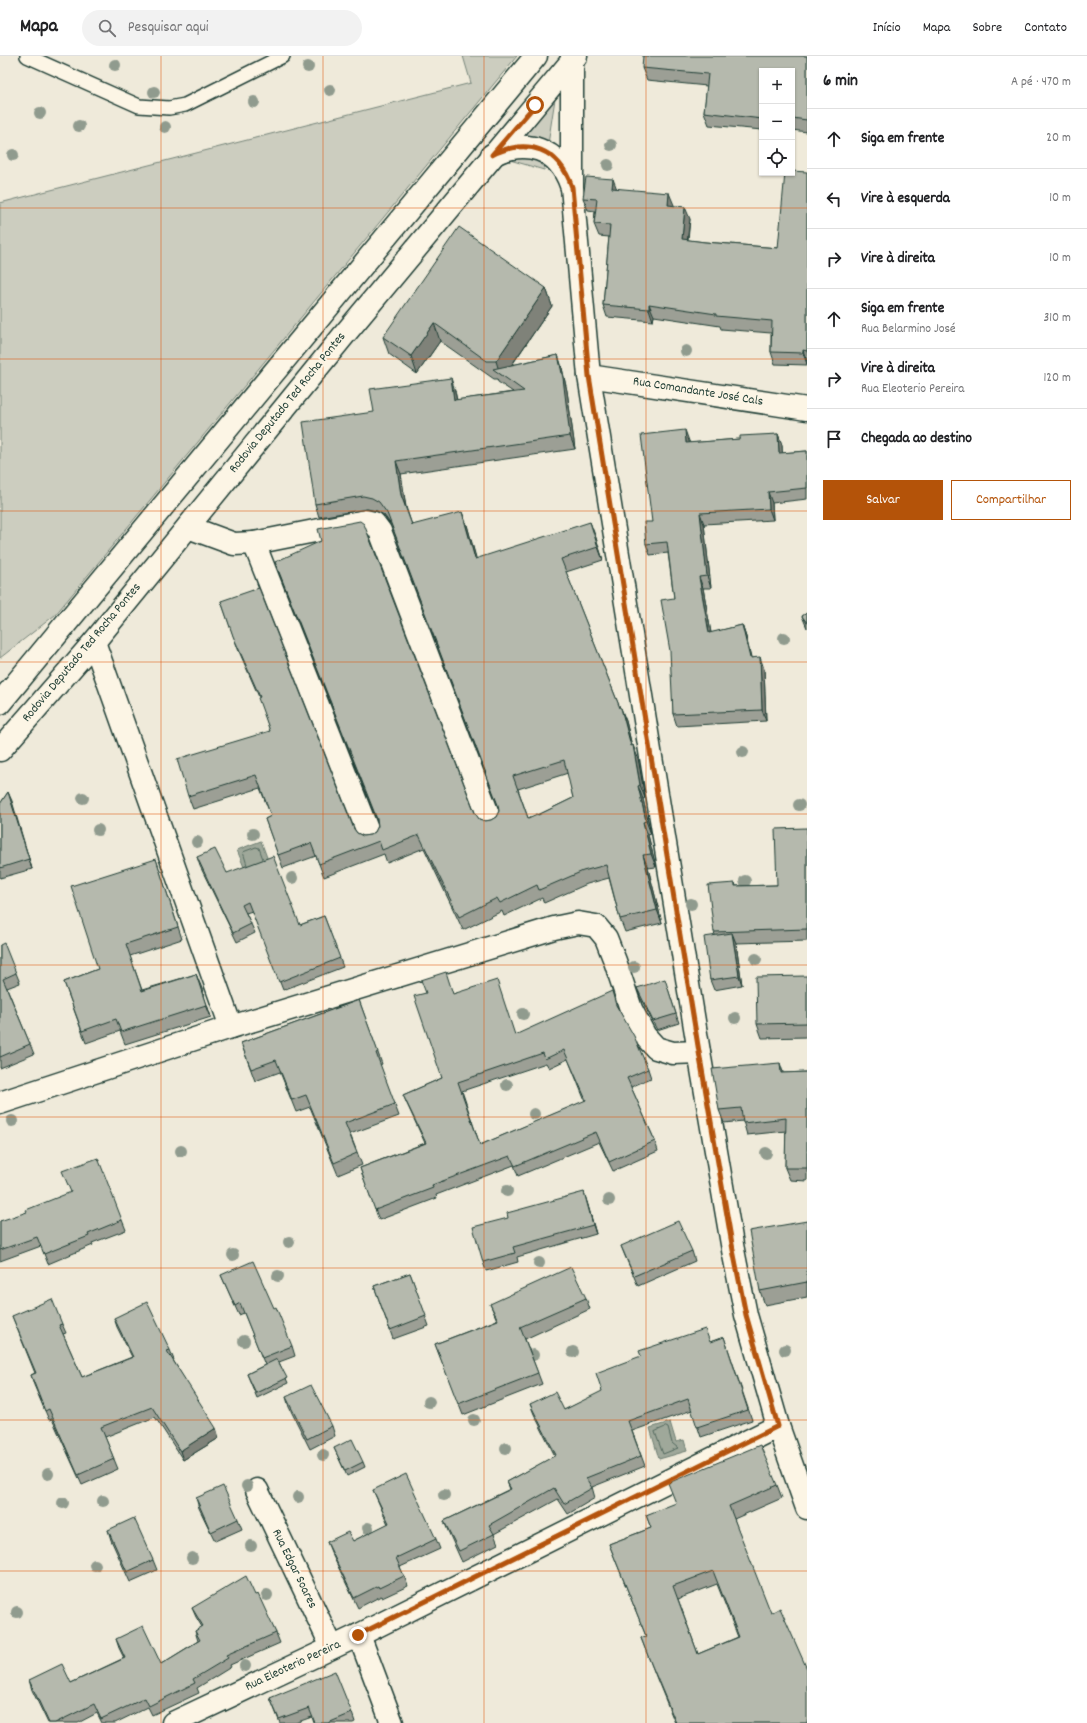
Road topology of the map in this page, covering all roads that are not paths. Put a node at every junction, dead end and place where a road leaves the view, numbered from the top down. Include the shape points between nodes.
1 (27, 56) edge
2 (283, 56) edge
3 (536, 56) edge
4 (573, 57) edge
5 (492, 155) junction
6 (572, 187) junction
7 (589, 376) junction
8 (807, 409) edge
9 (188, 527) junction
10 (254, 543) junction
11 (94, 642) junction
12 (0, 703) edge
13 (0, 750) edge
14 (491, 822) edge
15 (370, 836) edge
16 (231, 1027) junction
17 (699, 1052) junction
18 (0, 1103) edge
19 (778, 1426) junction
20 (802, 1475) edge
21 (256, 1490) dead end
22 (807, 1508) edge
23 (358, 1635) junction
24 (332, 1647) junction
25 (173, 1723) edge
26 (392, 1723) edge

1 - 2 lane via 139,106 169,108 185,106
3 - 12 street
4 - 5 street, Rodovia Deputado Ted Rocha Pontes
4 - 6 street
5 - 6 street via 515,147 528,146 540,149 560,164 568,175
5 - 9 street, Rodovia Deputado Ted Rocha Pontes
6 - 7 street
7 - 8 street, Rua Comandante José Cals
7 - 17 street
9 - 10 street via 234,544
9 - 11 street, Rodovia Deputado Ted Rocha Pontes
10 - 14 street via 365,521 374,523 380,531
10 - 15 street
11 - 13 street, Rodovia Deputado Ted Rocha Pontes
11 - 16 street
16 - 17 street via 554,928 578,923 596,926 606,938 631,1009 645,1036 656,1048 673,1053
16 - 18 street
17 - 19 street via 746,1315
19 - 20 street
19 - 23 street, Rua Eleoterio Pereira
20 - 22 street
21 - 24 street, Rua Edgar Soares
23 - 24 street, Rua Eleoterio Pereira
23 - 26 street
24 - 25 street, Rua Eleoterio Pereira

